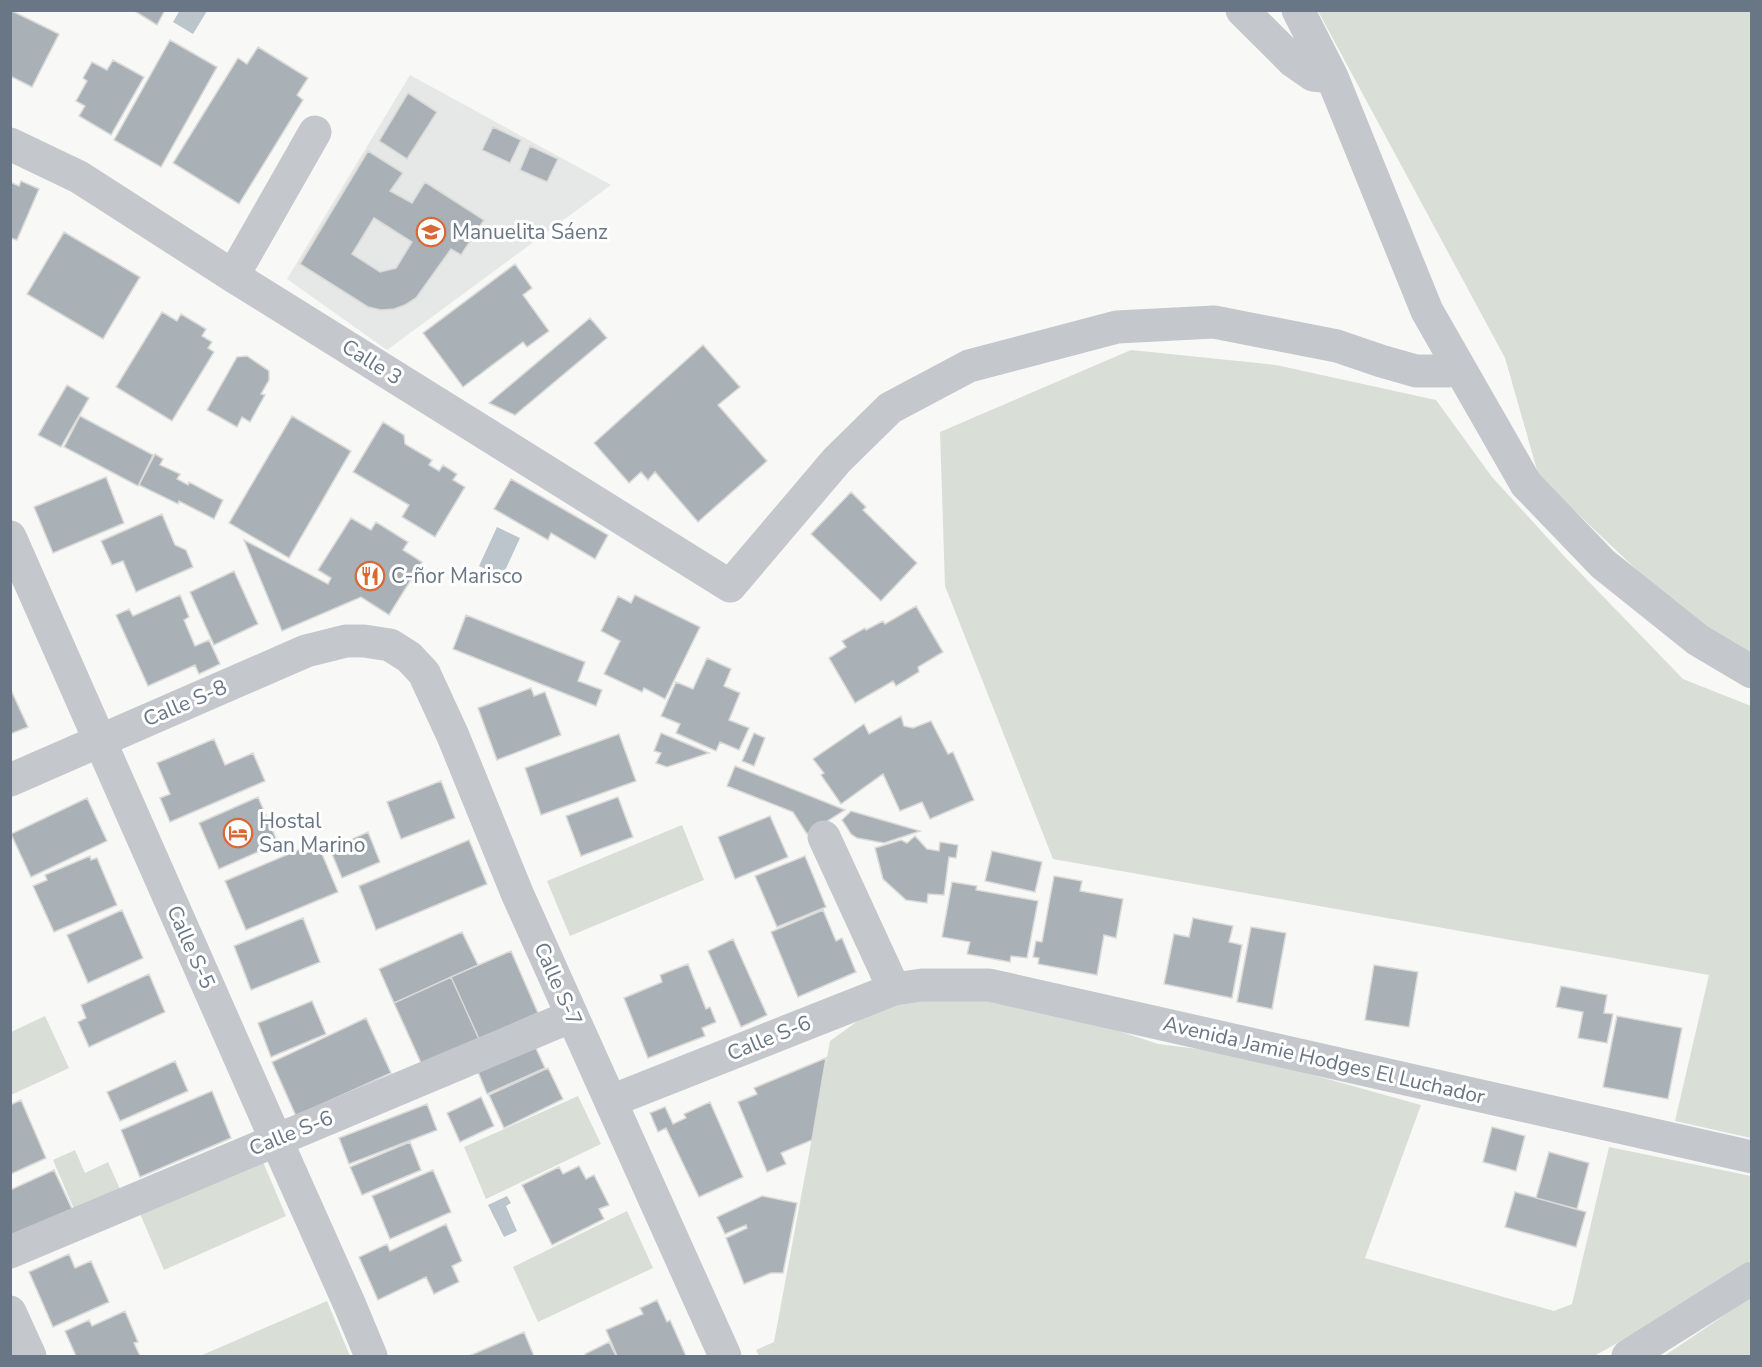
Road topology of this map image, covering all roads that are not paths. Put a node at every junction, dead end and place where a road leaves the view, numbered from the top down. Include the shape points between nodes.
1 (1242, 10) edge
2 (1298, 10) edge
3 (1332, 77) junction
4 (315, 132) dead end
5 (10, 144) edge
6 (233, 276) junction
7 (1459, 367) junction
8 (10, 537) edge
9 (364, 641) joint
10 (1752, 672) edge
11 (100, 739) junction
12 (10, 780) edge
13 (824, 837) dead end
14 (894, 989) junction
15 (572, 1016) junction
16 (611, 1101) junction
17 (276, 1139) junction
18 (1752, 1157) edge
19 (10, 1252) edge
20 (1752, 1278) edge
21 (10, 1312) edge
22 (30, 1356) edge
23 (371, 1356) edge
24 (725, 1356) edge
25 (1628, 1356) edge

1 - 3 street via 1293,61 1312,75
2 - 3 street
3 - 7 street via 1427,311
4 - 6 street
5 - 6 street, Calle 3 via 79,177
6 - 7 street, Calle 3 via 730,586 837,460 890,408 969,366 1117,327 1214,322 1337,346 1416,370 1448,371
7 - 10 street via 1526,484 1603,564 1698,640
8 - 11 street, Calle S-5
9 - 11 street, Calle S-8 via 346,641 306,651
9 - 15 street, Calle S-7 via 390,645 424,673
11 - 12 street, Calle S-8
11 - 17 street, Calle S-5
13 - 14 street
14 - 16 street, Calle S-6
14 - 18 street, Avenida Jamie Hodges El Luchador via 988,985
15 - 16 street, Calle S-7
15 - 17 street, Calle S-6
16 - 24 street, Calle S-7
17 - 19 street, Calle S-6
17 - 23 street, Calle S-5
20 - 25 street
21 - 22 street

